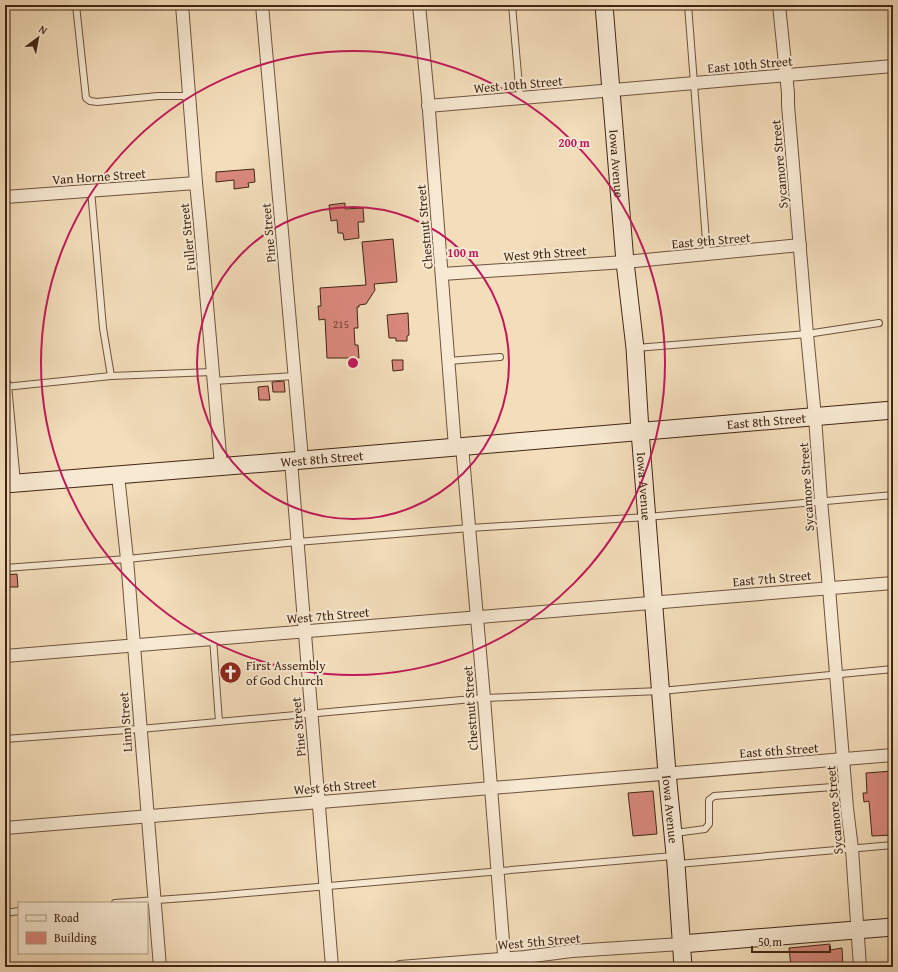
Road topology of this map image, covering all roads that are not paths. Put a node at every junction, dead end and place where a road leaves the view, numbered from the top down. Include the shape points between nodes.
1 (76, 5) edge
2 (182, 5) edge
3 (262, 5) edge
4 (419, 5) edge
5 (512, 5) edge
6 (604, 5) edge
7 (688, 5) edge
8 (779, 5) edge
9 (893, 66) edge
10 (786, 75) junction
11 (694, 83) junction
12 (610, 91) junction
13 (189, 96) junction
14 (520, 98) junction
15 (428, 106) junction
16 (196, 183) junction
17 (91, 190) junction
18 (5, 197) edge
19 (800, 245) junction
20 (707, 254) junction
21 (625, 262) junction
22 (442, 274) junction
23 (879, 323) dead end
24 (807, 334) junction
25 (634, 348) junction
26 (500, 357) dead end
27 (448, 361) junction
28 (111, 376) junction
29 (295, 376) junction
30 (213, 377) junction
31 (5, 386) edge
32 (893, 410) edge
33 (815, 417) junction
34 (640, 431) junction
35 (459, 446) junction
36 (297, 460) junction
37 (221, 466) junction
38 (118, 475) junction
39 (10, 483) edge
40 (893, 494) edge
41 (821, 501) junction
42 (647, 517) junction
43 (470, 528) junction
44 (297, 542) junction
45 (127, 559) junction
46 (5, 568) edge
47 (893, 583) edge
48 (829, 588) junction
49 (654, 602) junction
50 (476, 618) junction
51 (304, 632) junction
52 (213, 638) junction
53 (134, 646) junction
54 (5, 656) edge
55 (893, 669) edge
56 (837, 675) junction
57 (661, 691) junction
58 (484, 698) junction
59 (311, 714) junction
60 (219, 722) junction
61 (140, 729) junction
62 (5, 739) edge
63 (893, 755) edge
64 (843, 759) junction
65 (667, 774) junction
66 (846, 786) junction
67 (490, 787) junction
68 (318, 802) junction
69 (147, 816) junction
70 (5, 828) edge
71 (673, 833) junction
72 (893, 845) edge
73 (852, 849) junction
74 (676, 860) junction
75 (497, 870) junction
76 (326, 885) junction
77 (155, 900) junction
78 (128, 902) edge
79 (18, 911) edge
80 (5, 913) edge
81 (893, 927) edge
82 (858, 930) junction
83 (681, 944) junction
84 (505, 963) edge
85 (160, 967) edge
86 (332, 967) edge
87 (400, 967) edge
88 (683, 967) edge
89 (860, 967) edge

1 - 13 lane via 86,98 97,102
2 - 13 street, Fuller Street
3 - 29 street, Pine Street
4 - 15 street, Chestnut Street
5 - 14 lane
6 - 12 street, Iowa Avenue
7 - 11 lane
8 - 10 street, Sycamore Street
9 - 10 street, East 10th Street
10 - 11 street, East 10th Street
10 - 19 street, Sycamore Street
11 - 12 street, East 10th Street
11 - 20 lane
12 - 14 street, West 10th Street
12 - 21 street, Iowa Avenue
13 - 16 street, Fuller Street
14 - 15 street, West 10th Street
15 - 22 street, Chestnut Street
16 - 17 street, Van Horne Street
16 - 30 street, Fuller Street
17 - 18 street, Van Horne Street
17 - 28 lane via 103,328
19 - 20 street, East 9th Street
19 - 24 street, Sycamore Street
20 - 21 street, East 9th Street
21 - 22 street, West 9th Street
21 - 25 street, Iowa Avenue
22 - 27 street, Chestnut Street
23 - 24 lane
24 - 25 lane
24 - 33 street, Sycamore Street
25 - 34 street, Iowa Avenue
26 - 27 lane
27 - 35 street, Chestnut Street
28 - 30 lane
28 - 31 lane
29 - 30 lane
29 - 36 street, Pine Street
30 - 37 street, Fuller Street
31 - 39 street
32 - 33 street, East 8th Street
33 - 34 street, East 8th Street
33 - 41 street, Sycamore Street
34 - 35 street, West 8th Street
34 - 42 street, Iowa Avenue
35 - 36 street, West 8th Street
35 - 43 street, Chestnut Street
36 - 37 street, West 8th Street
36 - 44 street, Pine Street
37 - 38 street, West 8th Street
38 - 39 street, West 8th Street
38 - 45 street, Linn Street
40 - 41 lane
41 - 42 lane
41 - 48 street, Sycamore Street
42 - 43 lane
42 - 49 street, Iowa Avenue
43 - 44 lane
43 - 50 street, Chestnut Street
44 - 45 lane
44 - 51 street, Pine Street
45 - 46 lane
45 - 53 street, Linn Street
47 - 48 street, East 7th Street
48 - 49 street, East 7th Street
48 - 56 street, Sycamore Street
49 - 50 street, West 7th Street
49 - 57 street, Iowa Avenue
50 - 51 street, West 7th Street
50 - 58 street, Chestnut Street
51 - 52 street, West 7th Street
51 - 59 street, Pine Street
52 - 53 street, West 7th Street
52 - 60 lane
53 - 54 street, West 7th Street
53 - 61 street, Linn Street
55 - 56 lane
56 - 57 lane
56 - 64 street, Sycamore Street
57 - 58 lane
57 - 65 street, Iowa Avenue
58 - 59 lane
58 - 67 street, Chestnut Street
59 - 60 lane
59 - 68 street, Pine Street
60 - 61 lane
61 - 62 lane
61 - 69 street, Linn Street
63 - 64 street, East 6th Street
64 - 65 street, East 6th Street
64 - 66 street, Sycamore Street
65 - 67 street, West 6th Street
65 - 71 street, Iowa Avenue
66 - 71 lane via 714,796 709,800 709,824 705,829
66 - 73 street, Sycamore Street
67 - 68 street, West 6th Street
67 - 75 street, Chestnut Street
68 - 69 street, West 6th Street
68 - 76 street, Pine Street
69 - 70 street, West 6th Street
69 - 77 street, Linn Street
71 - 74 street, Iowa Avenue
72 - 73 lane
73 - 74 lane
73 - 82 street, Sycamore Street
74 - 75 lane
74 - 83 street, Iowa Avenue
75 - 76 lane
75 - 84 street, Chestnut Street
76 - 77 lane
76 - 86 street, Pine Street
77 - 78 lane
77 - 85 street, Linn Street
79 - 80 lane
81 - 82 street
82 - 83 street
82 - 89 street, Sycamore Street
83 - 84 street, West 5th Street via 572,951 525,957
83 - 88 street, Iowa Avenue
84 - 87 street, West 5th Street

